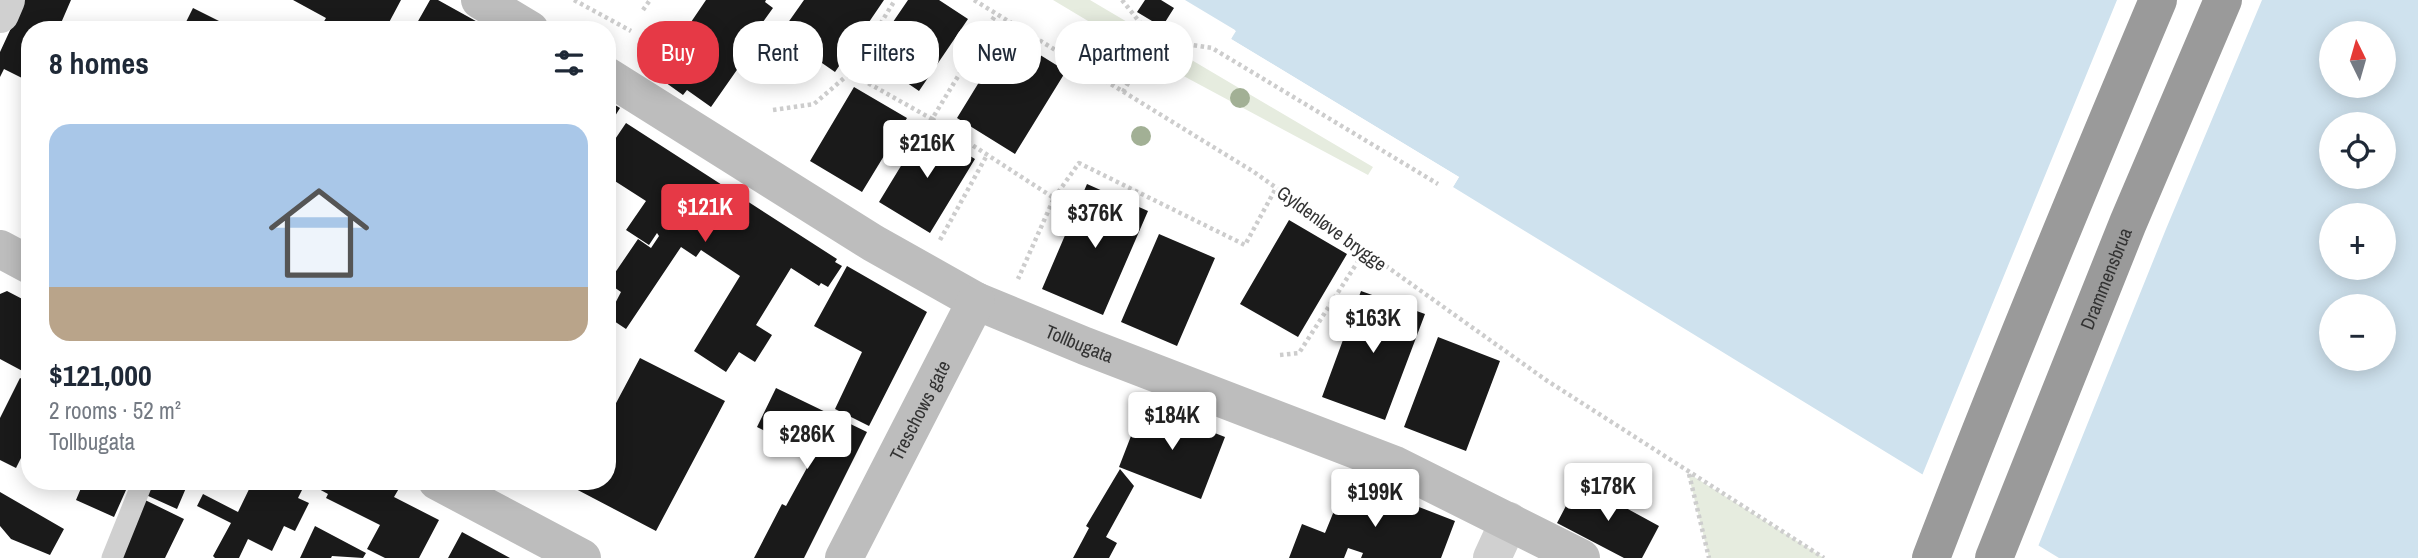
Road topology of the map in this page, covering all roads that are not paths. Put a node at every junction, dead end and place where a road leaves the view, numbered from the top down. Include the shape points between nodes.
1 (6, 0) edge
2 (480, 0) edge
3 (2158, 0) edge
4 (2223, 0) edge
5 (0, 14) edge
6 (515, 21) edge
7 (616, 82) edge
8 (0, 249) edge
9 (21, 260) edge
10 (990, 307) junction
11 (138, 490) edge
12 (454, 490) edge
13 (1509, 521) junction
14 (112, 558) edge
15 (582, 558) edge
16 (844, 558) edge
17 (1492, 558) edge
18 (1581, 558) edge
19 (1931, 558) edge
20 (1993, 558) edge

1 - 5 street
2 - 6 main road
3 - 19 highway via 1978,433
4 - 20 highway, Drammensbrua
7 - 10 main road, Tollbugata via 923,272
8 - 9 main road
10 - 13 main road, Tollbugata via 1395,465
10 - 16 main road, Treschows gate
11 - 14 lane
12 - 15 main road
13 - 17 street
13 - 18 main road, Tollbugata

